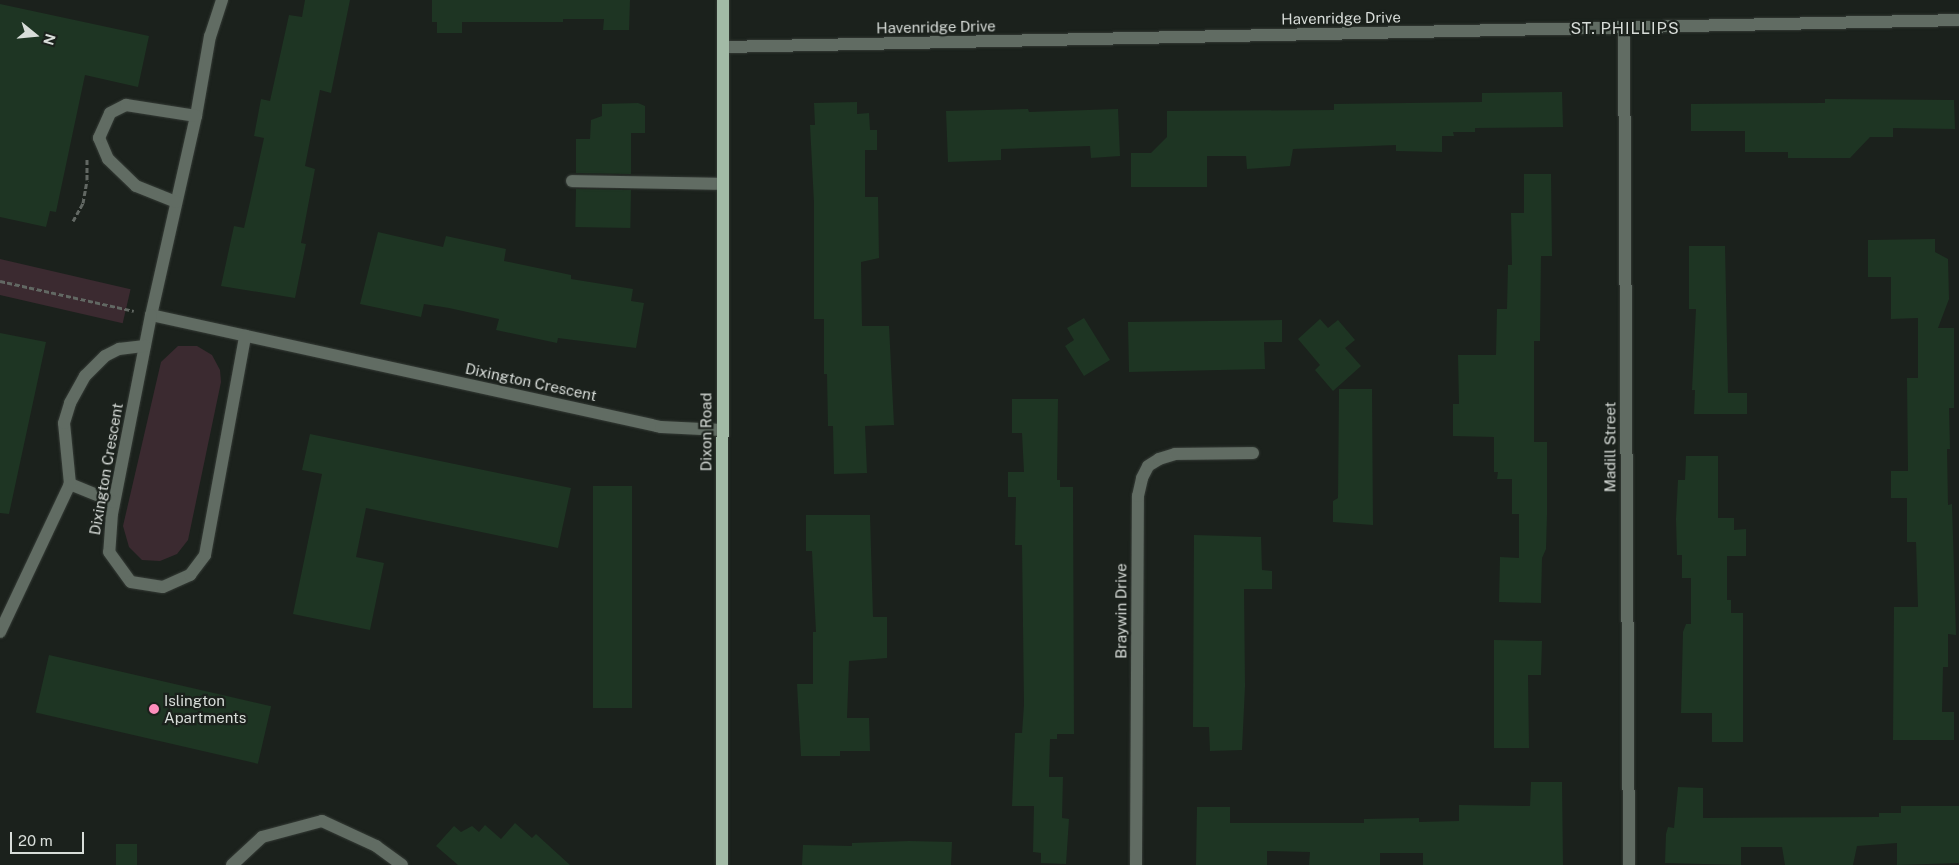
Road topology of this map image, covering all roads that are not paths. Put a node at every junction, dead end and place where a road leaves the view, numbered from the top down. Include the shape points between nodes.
1 (222, 0) edge
2 (724, 0) edge
3 (1959, 20) edge
4 (1624, 29) junction
5 (724, 46) junction
6 (196, 116) junction
7 (572, 180) dead end
8 (723, 184) junction
9 (176, 202) junction
10 (151, 316) junction
11 (245, 336) junction
12 (145, 346) junction
13 (722, 430) junction
14 (1253, 453) dead end
15 (70, 484) junction
16 (114, 502) junction
17 (0, 632) edge
18 (232, 865) edge
19 (402, 865) edge
20 (722, 865) edge
21 (1136, 865) edge
22 (1629, 865) edge

1 - 6 street, Dixington Crescent via 210,36
2 - 5 main road, Dixon Road
3 - 4 street, Havenridge Drive
4 - 5 street, Havenridge Drive
4 - 22 street, Madill Street
5 - 8 main road, Dixon Road
6 - 9 street, Dixington Crescent
6 - 9 street via 126,105 110,113 99,138 108,159 136,186
7 - 8 street
8 - 13 main road, Dixon Road
9 - 10 street, Dixington Crescent
10 - 11 street, Dixington Crescent
10 - 12 street, Dixington Crescent
11 - 13 street, Dixington Crescent via 661,427
11 - 16 street, Dixington Crescent via 205,555 190,575 163,587 131,582 109,552
12 - 15 street via 119,348 105,356 85,376 70,403 64,423
12 - 16 street, Dixington Crescent
13 - 20 main road, Dixon Road
14 - 21 street, Braywin Drive via 1175,454 1148,466 1142,478 1138,496
15 - 16 street
15 - 17 street
18 - 19 street via 262,837 322,822 376,846

